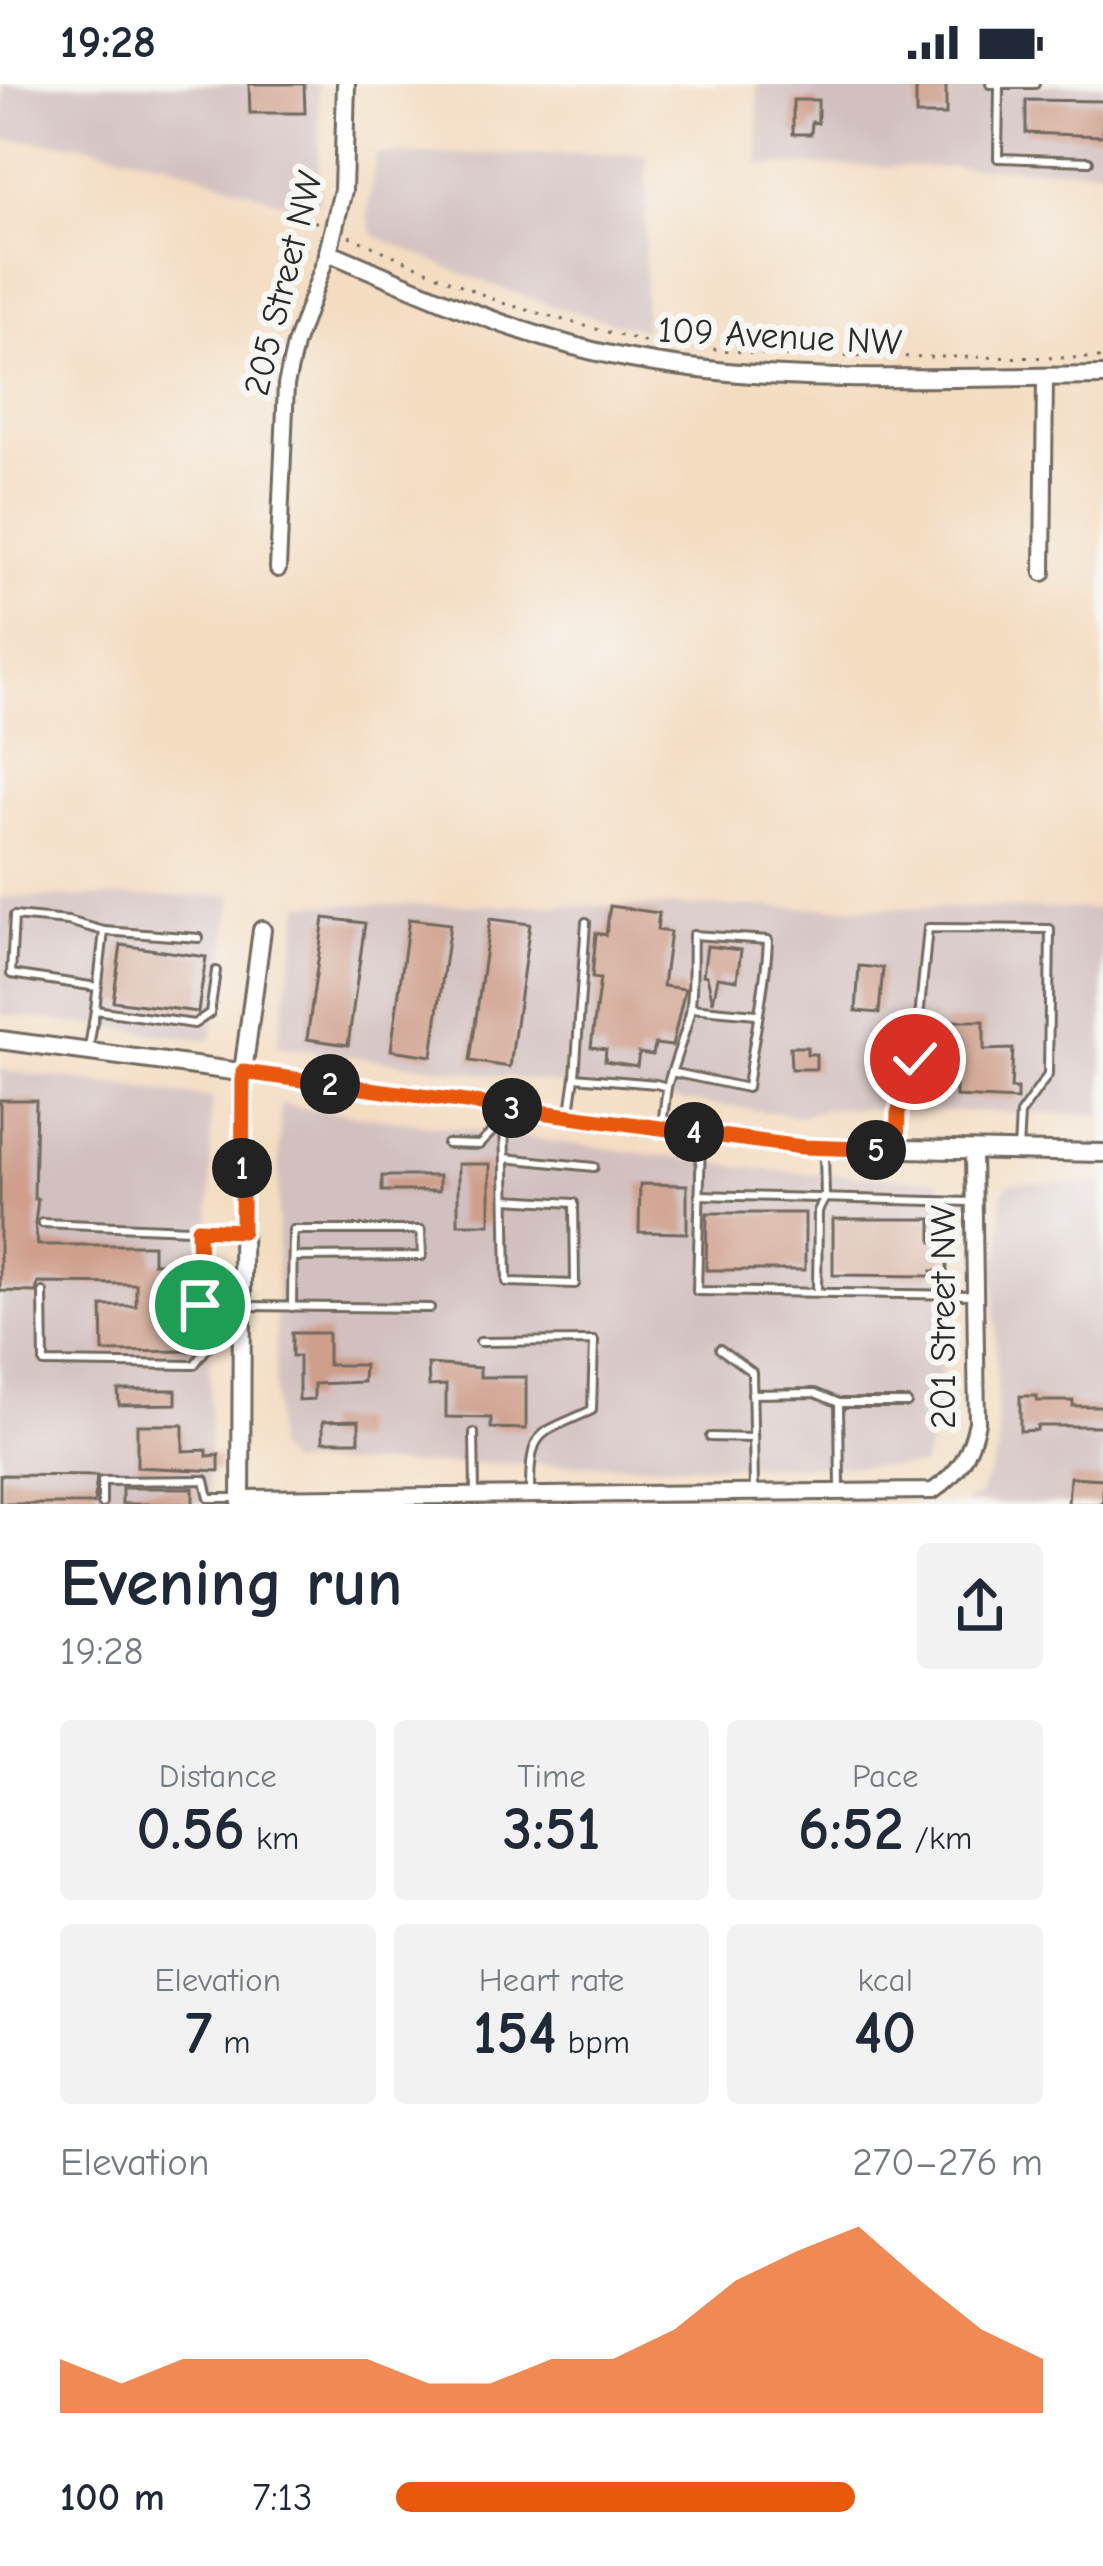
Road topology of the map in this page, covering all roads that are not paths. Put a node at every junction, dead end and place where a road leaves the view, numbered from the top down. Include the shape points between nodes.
1 (346, 84) edge
2 (1035, 84) edge
3 (994, 85) edge
4 (1089, 160) dead end
5 (328, 252) junction
6 (1045, 376) junction
7 (1103, 376) edge
8 (278, 569) dead end
9 (1043, 573) dead end
10 (586, 922) dead end
11 (262, 930) dead end
12 (104, 931) junction
13 (199, 938) dead end
14 (216, 971) dead end
15 (98, 987) junction
16 (691, 1008) junction
17 (95, 1010) junction
18 (756, 1014) junction
19 (0, 1040) edge
20 (88, 1051) junction
21 (243, 1072) junction
22 (671, 1072) junction
23 (574, 1077) junction
24 (667, 1087) junction
25 (504, 1113) junction
26 (570, 1116) junction
27 (661, 1128) junction
28 (701, 1133) junction
29 (447, 1144) dead end
30 (824, 1148) junction
31 (897, 1150) junction
32 (973, 1153) junction
33 (1018, 1153) junction
34 (1103, 1153) edge
35 (505, 1158) junction
36 (594, 1167) dead end
37 (699, 1195) junction
38 (825, 1198) junction
39 (506, 1199) junction
40 (974, 1202) junction
41 (42, 1223) dead end
42 (198, 1229) junction
43 (242, 1231) junction
44 (293, 1257) junction
45 (44, 1292) dead end
46 (817, 1292) junction
47 (975, 1295) junction
48 (242, 1306) junction
49 (292, 1307) junction
50 (430, 1308) dead end
51 (242, 1334) junction
52 (217, 1335) junction
53 (480, 1342) dead end
54 (720, 1349) dead end
55 (752, 1394) junction
56 (838, 1403) junction
57 (907, 1403) dead end
58 (474, 1433) dead end
59 (710, 1437) dead end
60 (753, 1438) junction
61 (840, 1492) junction
62 (754, 1493) junction
63 (530, 1495) junction
64 (475, 1496) junction
65 (866, 1498) edge
66 (241, 1501) edge
67 (102, 1504) edge

1 - 5 street, 205 Street NW via 344,190
2 - 3 lane
3 - 4 lane via 998,158
5 - 6 street, 109 Avenue NW via 546,338 650,362 759,374
5 - 8 street, 205 Street NW via 286,385
6 - 7 street, 109 Avenue NW
6 - 9 street
10 - 23 lane
11 - 21 street
12 - 13 lane
12 - 15 lane
12 - 15 lane via 14,916 11,974
14 - 17 lane via 209,1013 194,1024
15 - 17 lane
16 - 18 lane
16 - 18 lane via 692,935 768,940
16 - 22 lane
17 - 20 lane
18 - 22 lane via 747,1088
19 - 20 street
20 - 21 street
21 - 25 street
21 - 43 street
22 - 24 lane
23 - 24 lane
23 - 26 lane
24 - 27 lane
25 - 26 street
25 - 29 lane via 479,1145
25 - 35 lane
26 - 27 street
27 - 28 street
28 - 30 street
28 - 37 lane
30 - 31 street
30 - 38 lane
31 - 32 street
31 - 33 lane via 928,928 1050,929 1048,1075 1020,1114
32 - 33 street
32 - 40 street, 201 Street NW
33 - 34 street
35 - 36 lane
35 - 39 lane
37 - 38 lane
37 - 46 lane via 697,1291
38 - 40 lane
38 - 46 lane
39 - 39 lane via 507,1282 575,1284 574,1202
40 - 47 street, 201 Street NW
41 - 42 lane
42 - 43 lane
42 - 52 lane via 200,1305
43 - 48 street
44 - 44 lane via 293,1230 421,1230 422,1256
44 - 49 lane
45 - 52 lane via 44,1363 194,1365
46 - 47 lane
47 - 65 street, 201 Street NW via 970,1452 933,1491
48 - 49 lane
48 - 51 street
49 - 50 lane
51 - 52 lane
51 - 66 street
53 - 63 lane via 594,1341 592,1410 544,1432 530,1449
54 - 55 lane via 752,1372
55 - 56 lane via 814,1393
55 - 60 lane
56 - 57 lane
56 - 61 lane
58 - 64 lane
59 - 60 lane
60 - 62 lane
61 - 62 street
61 - 65 street
62 - 63 street
63 - 64 street
64 - 66 street
66 - 67 lane via 209,1498 205,1480 102,1481

